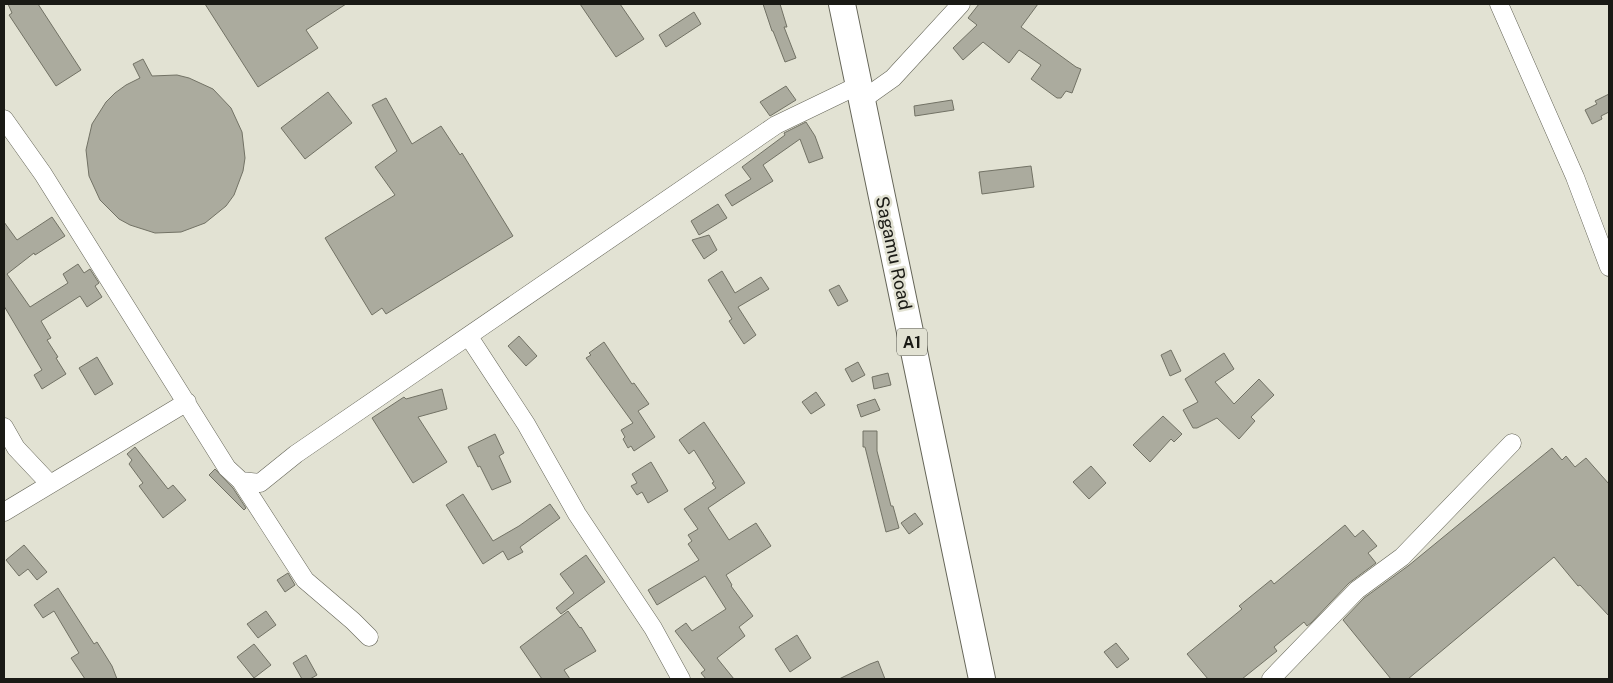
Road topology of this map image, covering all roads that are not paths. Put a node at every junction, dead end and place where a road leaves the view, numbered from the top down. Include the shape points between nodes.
1 (842, 4) edge
2 (961, 4) edge
3 (1499, 4) edge
4 (861, 92) junction
5 (4, 119) edge
6 (1609, 267) edge
7 (469, 337) junction
8 (187, 402) junction
9 (4, 427) edge
10 (1512, 443) dead end
11 (241, 481) junction
12 (49, 484) junction
13 (4, 512) edge
14 (369, 637) dead end
15 (681, 679) edge
16 (982, 679) edge
17 (1271, 679) edge

1 - 4 highway, Sagamu Road / A1
2 - 4 street via 892,78
3 - 6 street via 1575,176
4 - 7 street via 776,126
4 - 16 highway, Sagamu Road / A1
5 - 8 street via 43,174
7 - 11 street via 296,454 260,483
7 - 15 street via 526,424 577,514 653,628
8 - 11 street via 227,468
8 - 12 street
9 - 12 street via 16,448
10 - 17 street via 1402,557 1357,590
11 - 14 street via 305,580
12 - 13 street

